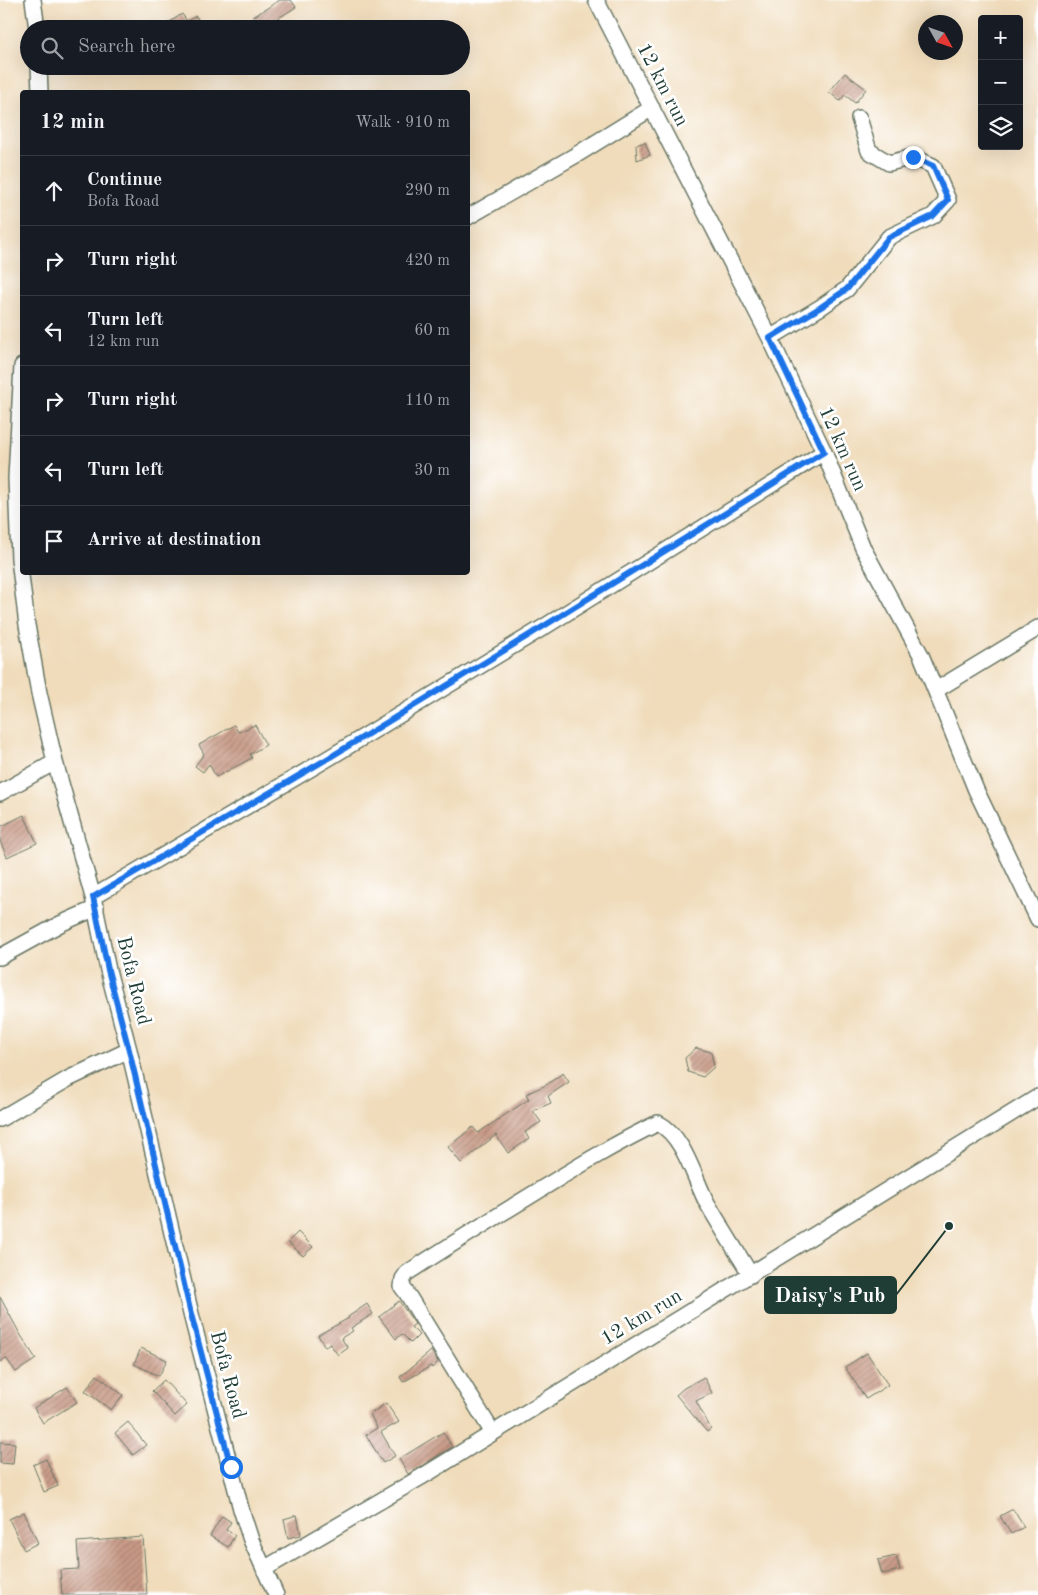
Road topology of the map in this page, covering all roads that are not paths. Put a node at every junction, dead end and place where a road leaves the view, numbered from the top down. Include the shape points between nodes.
1 (33, 0) edge
2 (596, 0) edge
3 (35, 20) edge
4 (39, 75) edge
5 (40, 90) edge
6 (652, 108) junction
7 (859, 118) dead end
8 (470, 216) edge
9 (770, 338) junction
10 (20, 403) edge
11 (824, 452) junction
12 (20, 567) edge
13 (21, 575) edge
14 (1038, 628) edge
15 (936, 690) junction
16 (55, 762) junction
17 (0, 793) edge
18 (95, 902) junction
19 (1038, 919) edge
20 (0, 957) edge
21 (129, 1050) junction
22 (1038, 1097) edge
23 (0, 1119) edge
24 (750, 1275) junction
25 (493, 1432) junction
26 (264, 1570) junction
27 (276, 1595) edge

1 - 3 street
2 - 6 street, 12 km run
4 - 5 street
6 - 8 street
6 - 9 street, 12 km run
7 - 9 street via 869,151 889,163 913,157 933,166 948,200 933,216 889,237 847,289
9 - 11 street, 12 km run
10 - 12 street, Bofa Road via 16,478
11 - 15 street, 12 km run via 863,548 921,655
11 - 18 street
13 - 16 street, Bofa Road via 39,693
14 - 15 street
15 - 19 street, 12 km run via 976,790
16 - 17 street
16 - 18 street, Bofa Road
18 - 20 street
18 - 21 street, Bofa Road via 108,970
21 - 23 street via 68,1079
21 - 26 street, Bofa Road via 188,1305 241,1509
22 - 24 street, 12 km run
24 - 25 street, 12 km run
24 - 25 street via 667,1127 658,1123 583,1163 407,1273 403,1279 402,1286
25 - 26 street, 12 km run
26 - 27 street, Bofa Road

